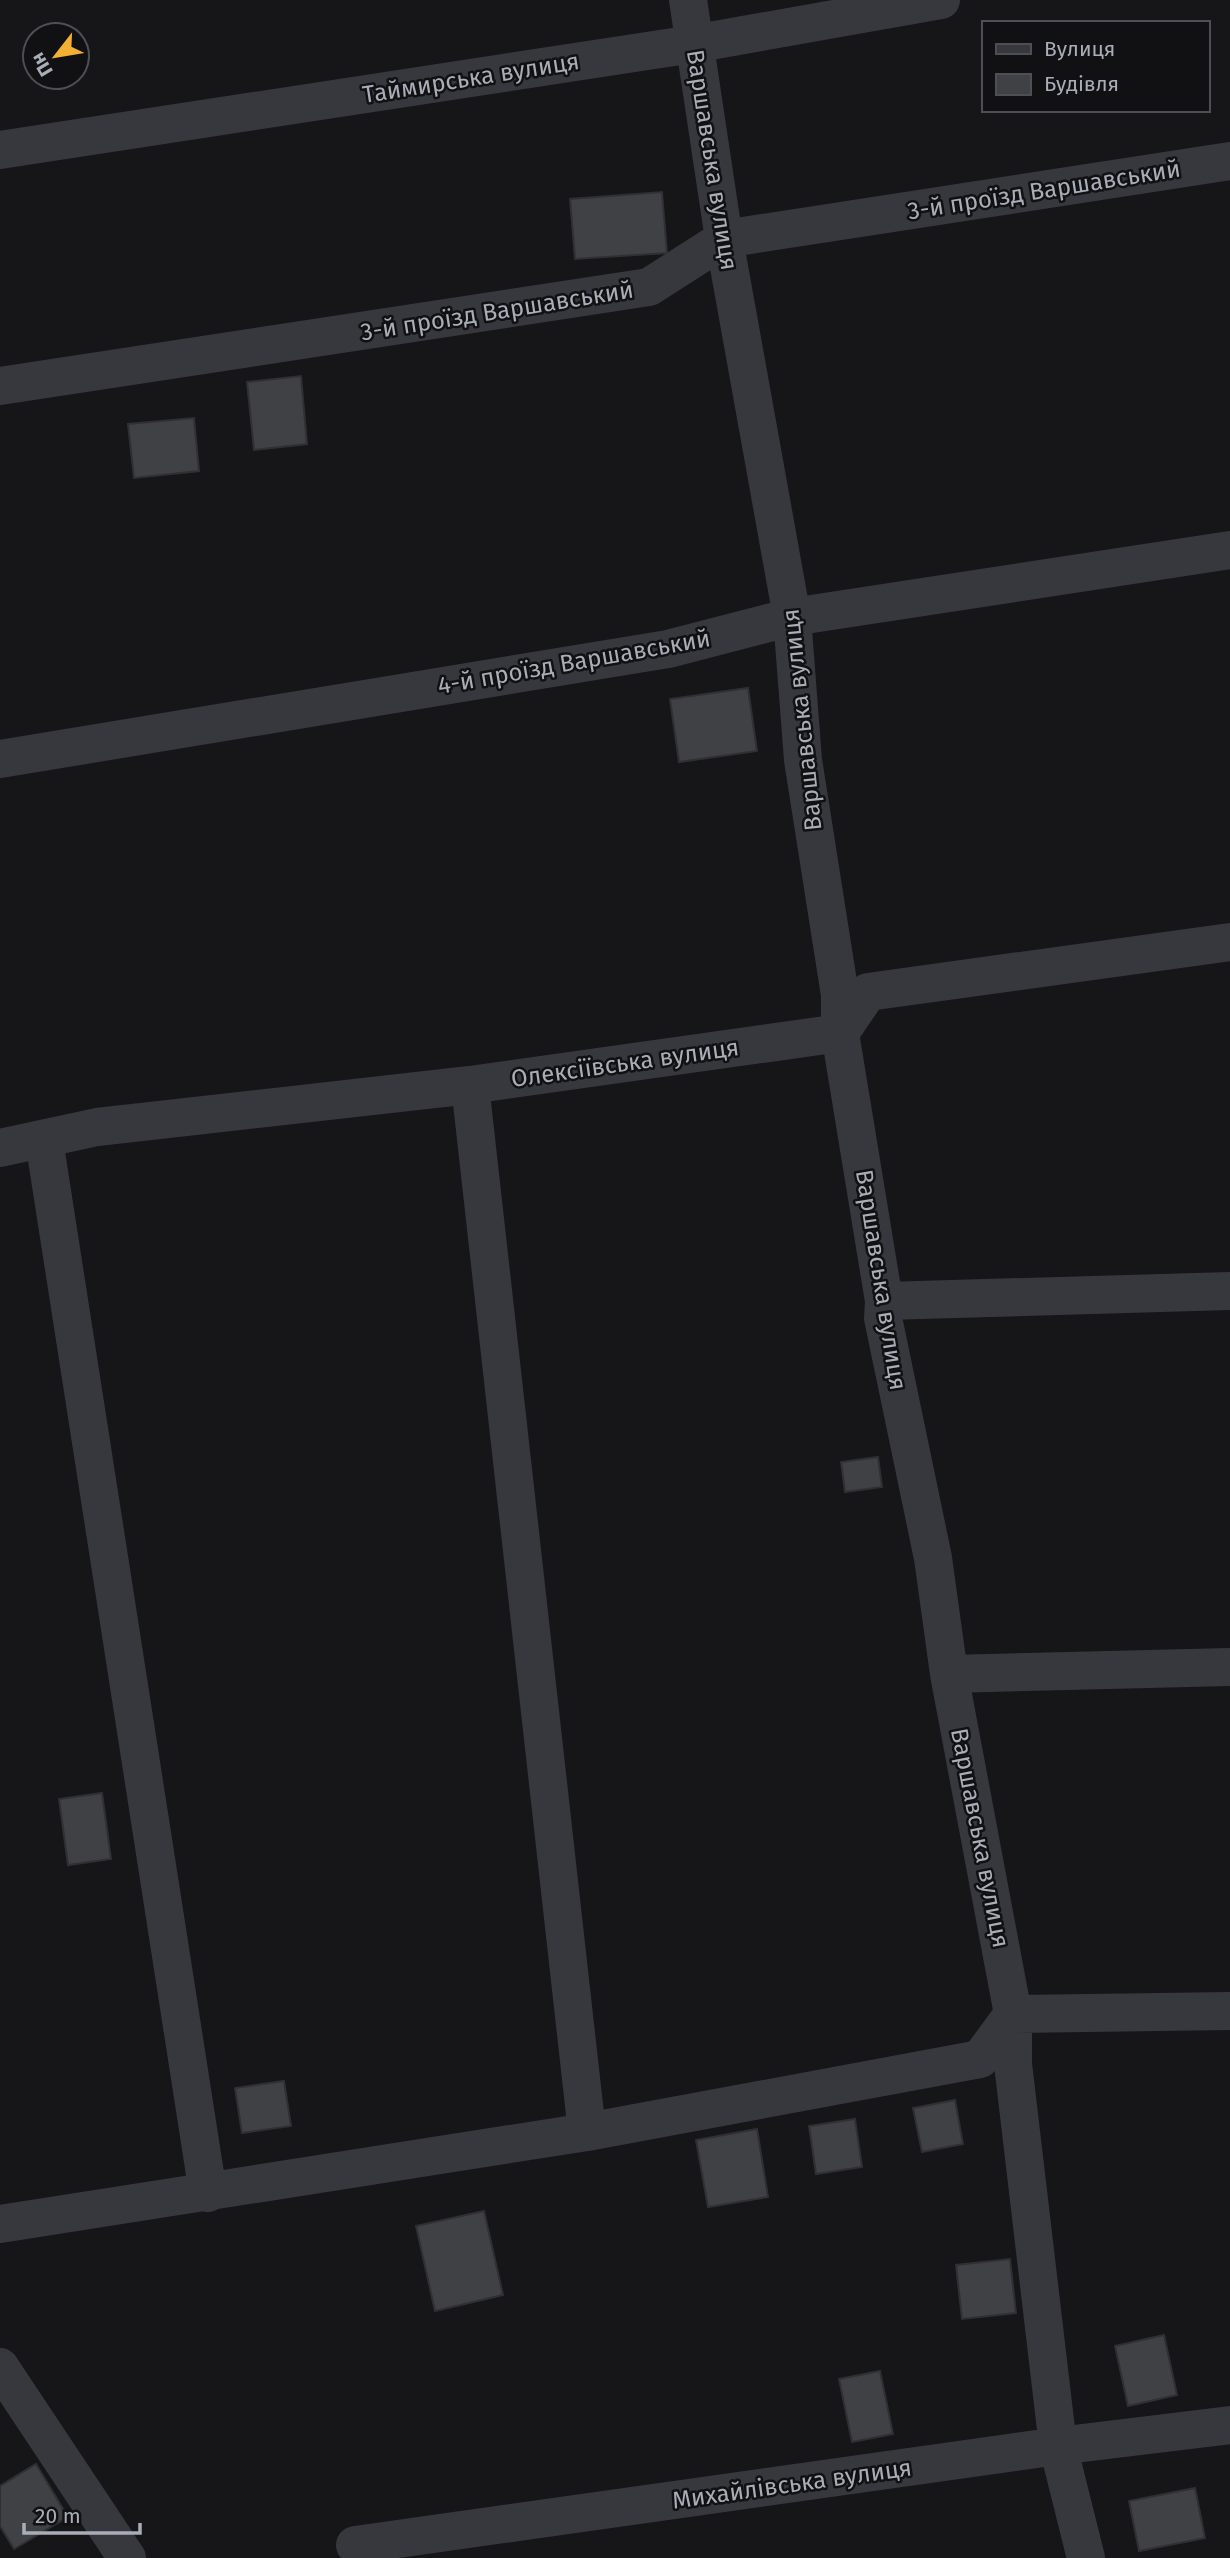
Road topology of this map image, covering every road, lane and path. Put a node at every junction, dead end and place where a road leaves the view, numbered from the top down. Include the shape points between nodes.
1 (688, 0) edge
2 (941, 0) edge
3 (693, 44) junction
4 (0, 150) edge
5 (1230, 161) edge
6 (724, 239) junction
7 (0, 386) edge
8 (1230, 550) edge
9 (792, 617) junction
10 (0, 759) edge
11 (1230, 942) edge
12 (840, 1033) junction
13 (470, 1085) junction
14 (44, 1140) junction
15 (0, 1148) edge
16 (1230, 1291) edge
17 (884, 1301) junction
18 (1230, 1667) edge
19 (949, 1674) junction
20 (1230, 2011) edge
21 (1013, 2014) junction
22 (587, 2132) junction
23 (208, 2193) junction
24 (0, 2224) edge
25 (0, 2367) edge
26 (1230, 2426) edge
27 (1058, 2446) junction
28 (355, 2545) dead end
29 (127, 2558) edge
30 (1086, 2558) edge

1 - 3 street, Варшавська вулиця
2 - 3 street, Таймирська вулиця
3 - 4 street, Таймирська вулиця
3 - 6 street, Варшавська вулиця
5 - 6 street, 3-й проїзд Варшавський
6 - 7 street, 3-й проїзд Варшавський via 649,288
6 - 9 street, Варшавська вулиця
8 - 9 street, 4-й проїзд Варшавський
9 - 10 street, 4-й проїзд Варшавський via 668,649
9 - 12 street, Варшавська вулиця via 803,761 840,995
11 - 12 street via 868,992
12 - 13 street, Олексіївська вулиця
12 - 17 street, Варшавська вулиця
13 - 14 street, Олексіївська вулиця via 97,1127
13 - 22 street
14 - 15 street, Олексіївська вулиця
14 - 23 street
16 - 17 street
17 - 19 street, Варшавська вулиця via 883,1318 933,1558
18 - 19 street
19 - 21 street, Варшавська вулиця
20 - 21 street
21 - 22 street via 980,2060
21 - 27 street, Варшавська вулиця via 1013,2064
22 - 23 street
23 - 24 street
25 - 29 street
26 - 27 street, Михайлівська вулиця
27 - 28 street, Михайлівська вулиця
27 - 30 street, Варшавська вулиця

